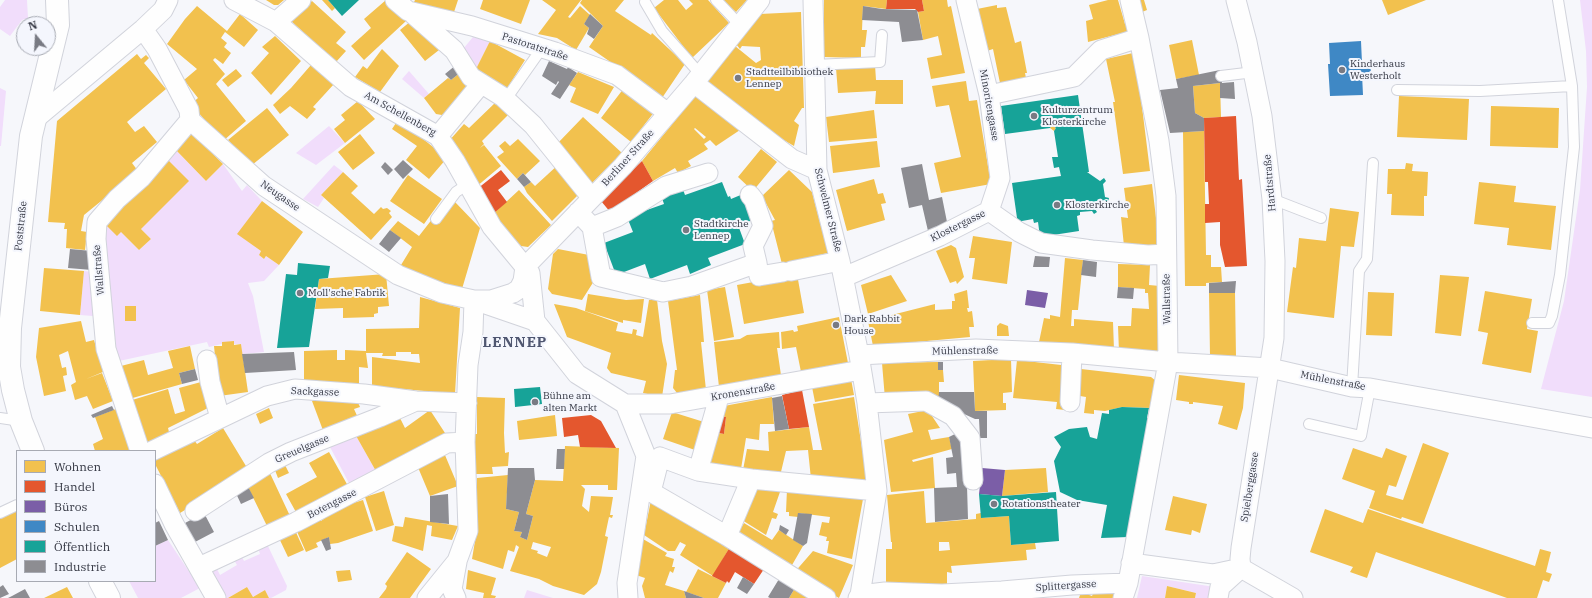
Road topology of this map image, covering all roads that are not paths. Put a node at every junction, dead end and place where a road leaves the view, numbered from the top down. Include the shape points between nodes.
1 (57, 0) edge
2 (168, 0) edge
3 (234, 0) edge
4 (301, 0) edge
5 (716, 0) edge
6 (760, 0) edge
7 (813, 0) edge
8 (966, 0) edge
9 (1130, 0) edge
10 (1236, 0) edge
11 (1558, 0) edge
12 (645, 2) dead end
13 (402, 6) edge
14 (276, 22) junction
15 (472, 26) junction
16 (740, 26) junction
17 (143, 29) junction
18 (882, 34) dead end
19 (1139, 38) junction
20 (542, 48) junction
21 (454, 50) junction
22 (814, 65) junction
23 (1254, 72) junction
24 (1221, 76) dead end
25 (697, 79) junction
26 (481, 84) junction
27 (1572, 86) junction
28 (1397, 90) dead end
29 (989, 94) junction
30 (503, 97) junction
31 (668, 113) junction
32 (34, 120) junction
33 (190, 120) junction
34 (438, 136) junction
35 (1373, 163) dead end
36 (817, 170) junction
37 (708, 173) dead end
38 (468, 184) junction
39 (750, 195) dead end
40 (591, 197) junction
41 (1272, 199) junction
42 (988, 210) junction
43 (578, 212) junction
44 (1321, 218) dead end
45 (436, 219) dead end
46 (592, 227) junction
47 (1166, 254) junction
48 (757, 263) junction
49 (525, 267) junction
50 (842, 269) junction
51 (474, 300) junction
52 (535, 321) junction
53 (1532, 323) dead end
54 (1072, 353) junction
55 (207, 360) dead end
56 (1168, 362) junction
57 (860, 363) junction
58 (1270, 368) junction
59 (1352, 387) junction
60 (1370, 388) junction
61 (719, 396) junction
62 (416, 401) junction
63 (1070, 402) dead end
64 (467, 403) junction
65 (625, 404) junction
66 (868, 404) junction
67 (220, 418) junction
68 (10, 419) edge
69 (1310, 424) dead end
70 (1592, 428) edge
71 (465, 442) junction
72 (32, 450) edge
73 (140, 450) edge
74 (154, 450) edge
75 (648, 467) junction
76 (698, 472) junction
77 (751, 478) junction
78 (974, 480) dead end
79 (156, 486) edge
80 (877, 491) junction
81 (16, 505) edge
82 (194, 511) dead end
83 (0, 513) edge
84 (727, 536) junction
85 (457, 561) junction
86 (1131, 563) junction
87 (199, 567) junction
88 (1242, 568) junction
89 (100, 582) edge
90 (1126, 591) edge
91 (859, 596) edge
92 (108, 598) edge
93 (216, 598) edge
94 (427, 598) edge
95 (456, 598) edge
96 (628, 598) edge
97 (826, 598) edge
98 (1218, 598) edge
99 (1293, 598) edge

1 - 32 street, Poststraße via 58,25
2 - 17 street via 163,10
3 - 14 street, Am Schellenberg
4 - 14 street
5 - 16 lane
6 - 16 street, Berliner Straße
7 - 22 street, Schwelmer Straße
8 - 29 street, Minoritengasse
9 - 19 street, Wallstraße
10 - 23 street, Hardtstraße
11 - 27 lane
12 - 25 lane via 662,31
13 - 15 street, Pastoratstraße
13 - 21 street
14 - 34 street, Am Schellenberg via 351,87
15 - 20 street, Pastoratstraße via 496,30
15 - 21 street
16 - 25 street, Berliner Straße
17 - 32 street
17 - 33 street via 157,49 189,110
18 - 22 lane via 880,62
19 - 29 street via 1100,50 1074,77
19 - 47 street, Wallstraße via 1159,141 1166,196
20 - 30 lane via 511,92
20 - 31 street, Pastoratstraße via 617,75
21 - 26 street via 471,77
22 - 36 street, Schwelmer Straße
23 - 24 lane
23 - 41 street, Hardtstraße
25 - 31 street, Berliner Straße
25 - 36 street via 792,159
26 - 30 street
26 - 34 street
27 - 28 lane via 1480,91
27 - 53 lane via 1574,147 1560,275 1549,323
29 - 42 street, Minoritengasse via 1000,178
30 - 40 street via 532,126
31 - 40 street, Berliner Straße via 623,166
32 - 68 street, Poststraße via 10,333 9,367 13,390
33 - 51 street, Neugasse via 264,186 398,275 442,293
33 - 73 street, Wallstraße via 142,177 117,199 97,222 96,239 106,349
34 - 38 street, Am Schellenberg
35 - 59 lane via 1367,259 1359,271
36 - 50 street, Schwelmer Straße
37 - 46 street via 666,186 617,217
38 - 45 lane via 456,192
38 - 49 street, Am Schellenberg via 492,227
39 - 48 street via 763,226 753,246
40 - 43 street, Berliner Straße
41 - 44 lane
41 - 58 street, Hardtstraße via 1275,307
42 - 47 street, Klostergasse via 1019,232 1041,243 1148,255
42 - 50 street, Klostergasse via 940,236
43 - 46 street
43 - 49 street, Berliner Straße
46 - 48 street via 601,277 663,292 692,286
47 - 56 street, Wallstraße
48 - 50 street, Klostergasse via 759,276 787,271
49 - 51 street via 521,285 513,293 491,300
49 - 52 street via 530,273
50 - 57 street, Schwelmer Straße
51 - 52 street
51 - 64 street
52 - 65 street via 576,374
54 - 56 street, Mühlenstraße
54 - 57 street, Mühlenstraße via 976,349
54 - 63 street
55 - 67 street
56 - 58 street, Mühlenstraße
56 - 86 street, Wallstraße
57 - 61 street, Kronenstraße
57 - 66 street, Schwelmer Straße
58 - 59 street, Mühlenstraße
58 - 88 street, Spielberggasse via 1241,548
59 - 60 street, Mühlenstraße
60 - 69 lane via 1361,436
60 - 70 street, Mühlenstraße
61 - 65 street, Kronenstraße via 670,404
61 - 76 street
62 - 64 street, Sackgasse
62 - 67 street, Sackgasse via 295,389 267,396
62 - 82 street, Greuelgasse via 291,452 269,463
64 - 71 street
65 - 75 street
66 - 78 street via 926,401 953,416 970,438
66 - 80 street, Schwelmer Straße
67 - 74 street, Sackgasse
68 - 72 street, Poststraße
71 - 85 street via 468,531
71 - 87 street, Botengasse via 448,443 296,522
75 - 76 street via 660,457
75 - 84 street via 651,492
75 - 96 street via 627,583
76 - 77 street
77 - 80 street
77 - 84 street
79 - 87 street
80 - 91 street, Schwelmer Straße
81 - 83 lane
84 - 97 street
85 - 94 street
85 - 95 street via 452,589
86 - 88 street via 1213,574
86 - 90 street, Wallstraße
87 - 93 street
88 - 98 street via 1220,588
88 - 99 street
89 - 92 street
90 - 91 street, Splittergasse via 1072,585 942,594 885,592

